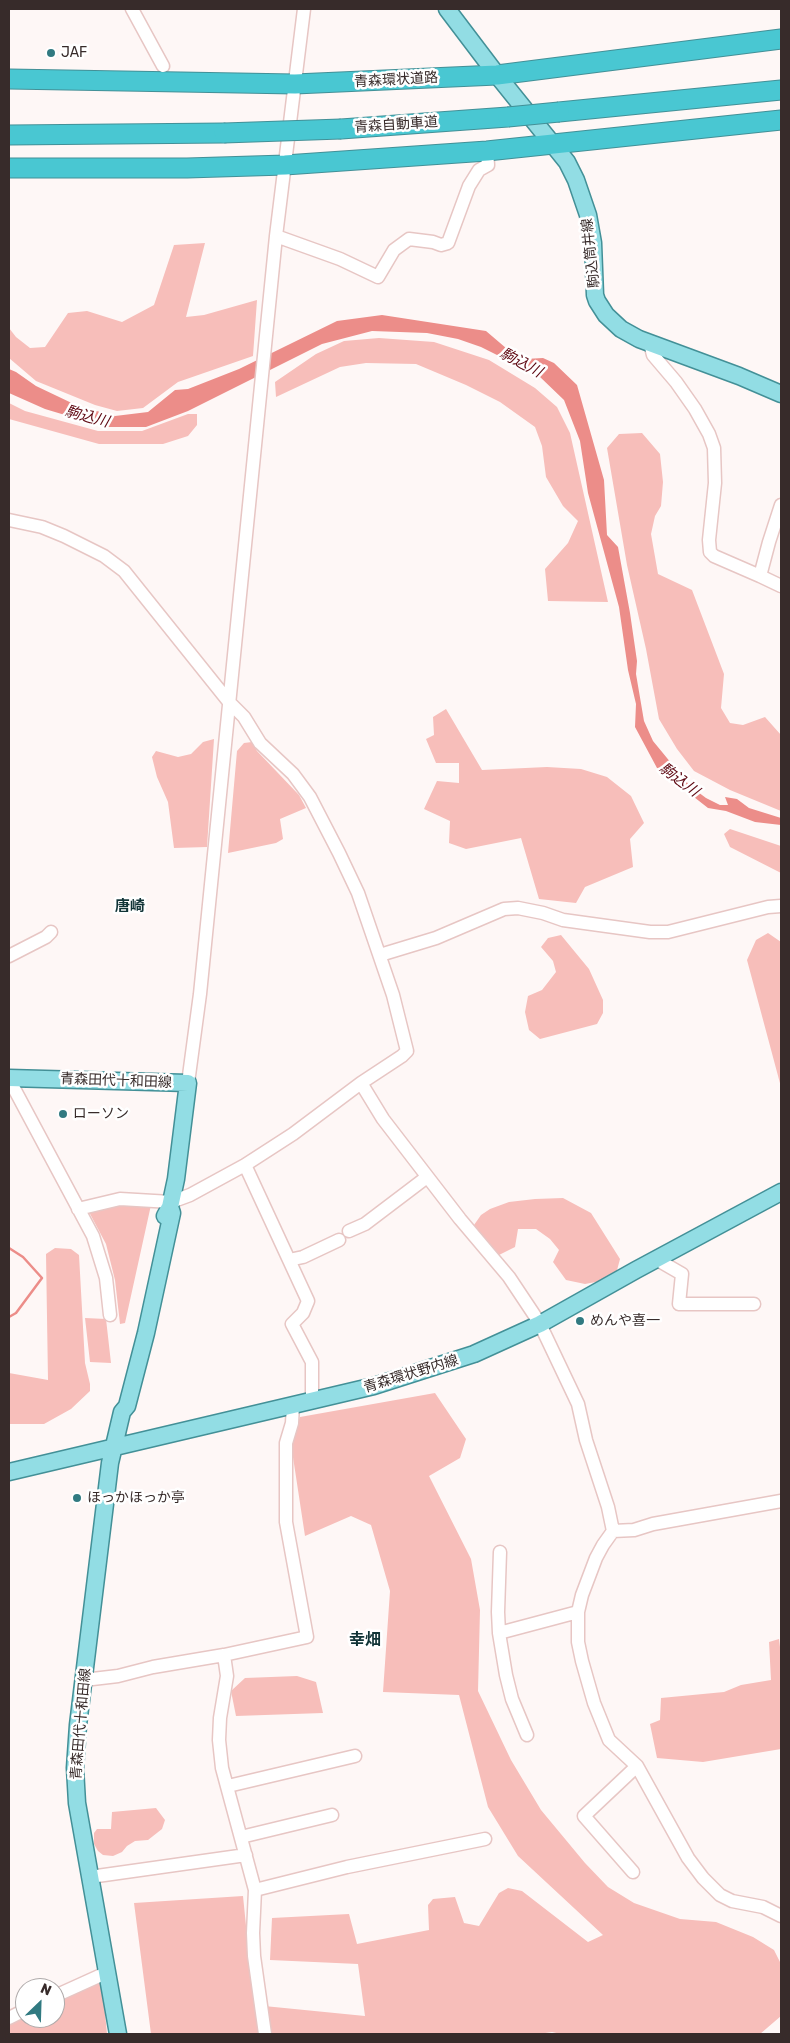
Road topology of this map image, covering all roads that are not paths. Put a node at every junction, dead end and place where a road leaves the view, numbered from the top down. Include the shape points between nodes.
1 (132, 9) edge
2 (304, 9) edge
3 (447, 9) edge
4 (781, 39) edge
5 (163, 66) dead end
6 (497, 75) junction
7 (9, 79) edge
8 (295, 84) junction
9 (781, 90) edge
10 (781, 120) edge
11 (9, 136) edge
12 (554, 145) junction
13 (488, 151) junction
14 (285, 165) junction
15 (9, 168) edge
16 (276, 236) junction
17 (650, 343) junction
18 (781, 394) edge
19 (781, 505) edge
20 (9, 520) edge
21 (760, 576) junction
22 (781, 586) edge
23 (229, 702) junction
24 (781, 906) edge
25 (51, 932) dead end
26 (380, 955) junction
27 (9, 956) edge
28 (9, 1078) edge
29 (188, 1083) junction
30 (360, 1083) junction
31 (245, 1165) junction
32 (427, 1177) junction
33 (781, 1192) edge
34 (171, 1204) junction
35 (78, 1209) junction
36 (349, 1230) dead end
37 (339, 1240) dead end
38 (656, 1259) junction
39 (289, 1260) junction
40 (754, 1304) dead end
41 (110, 1315) dead end
42 (540, 1324) junction
43 (312, 1400) junction
44 (293, 1405) junction
45 (114, 1447) junction
46 (9, 1472) edge
47 (781, 1501) edge
48 (613, 1530) junction
49 (500, 1552) dead end
50 (578, 1612) junction
51 (499, 1633) junction
52 (224, 1655) junction
53 (84, 1680) junction
54 (527, 1735) dead end
55 (355, 1756) dead end
56 (637, 1766) junction
57 (228, 1786) junction
58 (332, 1815) dead end
59 (241, 1837) junction
60 (485, 1839) dead end
61 (246, 1855) junction
62 (633, 1872) dead end
63 (90, 1877) junction
64 (255, 1890) junction
65 (781, 1916) edge
66 (108, 1972) junction
67 (65, 1991) edge
68 (118, 2034) edge
69 (266, 2034) edge

1 - 5 street
2 - 8 street
3 - 6 main road, 駒込筒井線
4 - 6 highway, 青森環状道路
6 - 8 highway, 青森環状道路
6 - 12 main road, 駒込筒井線
7 - 8 highway, 青森環状道路
8 - 14 street
9 - 11 highway, 青森自動車道, bridge via 508,117 340,129
10 - 12 highway
12 - 13 highway
12 - 17 main road, 駒込筒井線 via 567,162 585,203 591,230 597,301 620,329
13 - 14 highway
13 - 16 street via 488,165 479,170 469,186 448,243 441,245 410,239 394,250 378,277 340,259
14 - 15 highway
14 - 16 street
16 - 23 street
17 - 18 main road, 駒込筒井線
17 - 21 street via 653,355 695,409 714,448 710,552
19 - 21 street
20 - 23 street via 64,536 104,556 124,571
21 - 22 street
23 - 26 street via 244,717 260,744 293,774 310,797 358,893
23 - 29 street
24 - 26 street via 668,932 563,920 518,908 504,909 436,938
25 - 27 street
26 - 30 street via 407,1050
28 - 29 main road, 青森田代十和田線
28 - 35 street
29 - 34 main road, 青森田代十和田線
30 - 31 street
30 - 32 street
31 - 34 street
31 - 39 street
32 - 36 street via 365,1224
32 - 42 street via 508,1277
33 - 38 main road, 青森環状野内線
34 - 35 street via 120,1199
34 - 45 main road, 青森田代十和田線 via 172,1213 146,1333
35 - 41 street via 100,1258
37 - 39 street via 303,1258
38 - 40 street via 682,1274 679,1304
38 - 42 main road, 青森環状野内線
39 - 43 street via 308,1301 303,1313 292,1324 312,1362
42 - 43 main road, 青森環状野内線 via 452,1362 374,1386
42 - 48 street via 578,1404
43 - 44 main road, 青森環状野内線
44 - 45 main road, 青森環状野内線
44 - 52 street via 286,1443 286,1522 307,1637
45 - 46 main road, 青森環状野内線
45 - 53 main road, 青森田代十和田線
47 - 48 street via 634,1530
48 - 50 street via 596,1558
49 - 51 street
50 - 51 street
50 - 56 street via 578,1642 594,1703 609,1740
51 - 54 street via 512,1699
52 - 53 street
52 - 57 street via 227,1676 219,1740
53 - 63 main road, 青森田代十和田線 via 76,1776 77,1803
55 - 57 street
56 - 62 street via 584,1816
56 - 65 street via 688,1858 703,1878 720,1895 732,1901 763,1907
57 - 59 street
58 - 59 street
59 - 61 street
60 - 64 street
61 - 63 street
61 - 64 street
63 - 66 main road, 青森田代十和田線
64 - 69 street via 254,1956
66 - 67 street
66 - 68 main road, 青森田代十和田線

